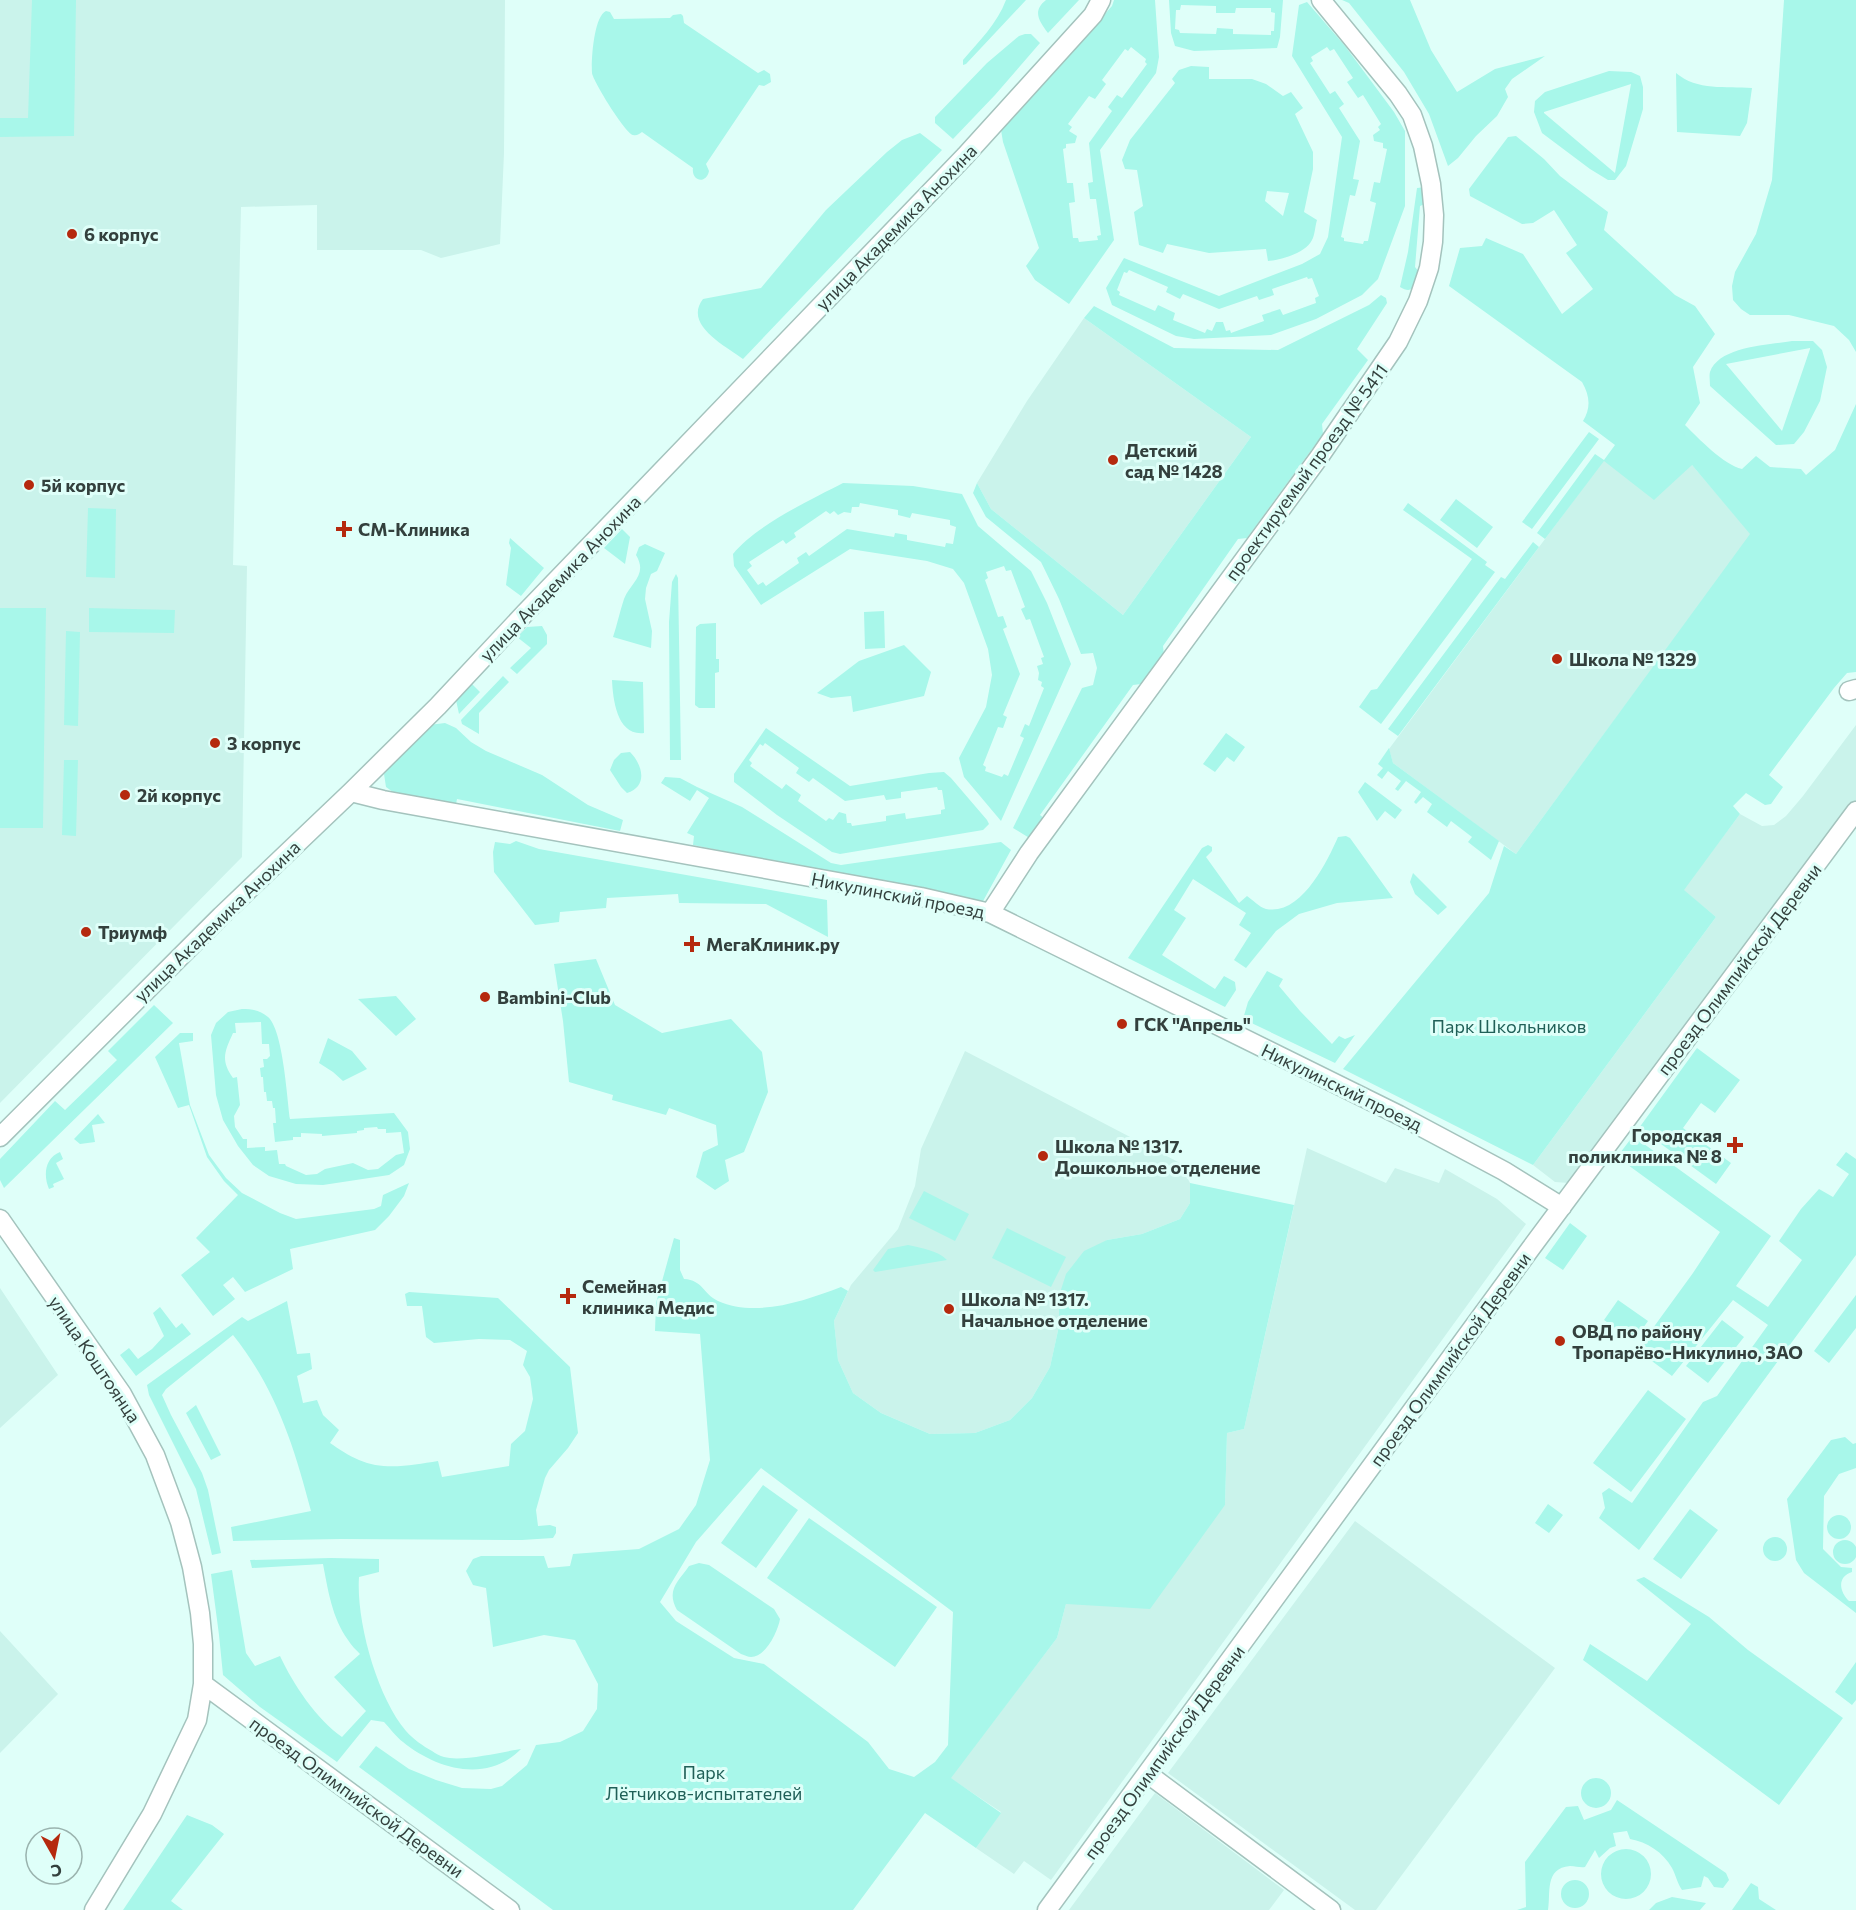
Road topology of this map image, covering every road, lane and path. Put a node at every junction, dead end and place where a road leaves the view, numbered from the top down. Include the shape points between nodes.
1 (1101, 0) edge
2 (1321, 0) edge
3 (351, 792) junction
4 (1856, 811) edge
5 (990, 913) junction
6 (0, 1137) edge
7 (1562, 1207) junction
8 (0, 1219) edge
9 (203, 1684) junction
10 (1148, 1774) junction
11 (1310, 1904) edge
12 (94, 1910) edge
13 (510, 1910) edge
14 (1047, 1910) edge
15 (1331, 1910) edge

1 - 3 street, улица Академика Анохина via 1093,15 964,156
2 - 5 street, проектируемый проезд № 5411 via 1398,94 1412,116 1423,146 1434,215 1430,268 1418,302 1398,342 1320,456 1035,844
3 - 5 street, Никулинский проезд
3 - 6 street, улица Академика Анохина
4 - 7 street, проезд Олимпийской Деревни
5 - 7 street, Никулинский проезд via 1399,1115
7 - 10 street, проезд Олимпийской Деревни
8 - 9 street, улица Коштоянца via 122,1394 155,1455 192,1567 202,1627
9 - 12 street, улица Коштоянца via 197,1720 152,1814
9 - 13 street, проезд Олимпийской Деревни
10 - 11 street
10 - 14 street, проезд Олимпийской Деревни
11 - 15 street

